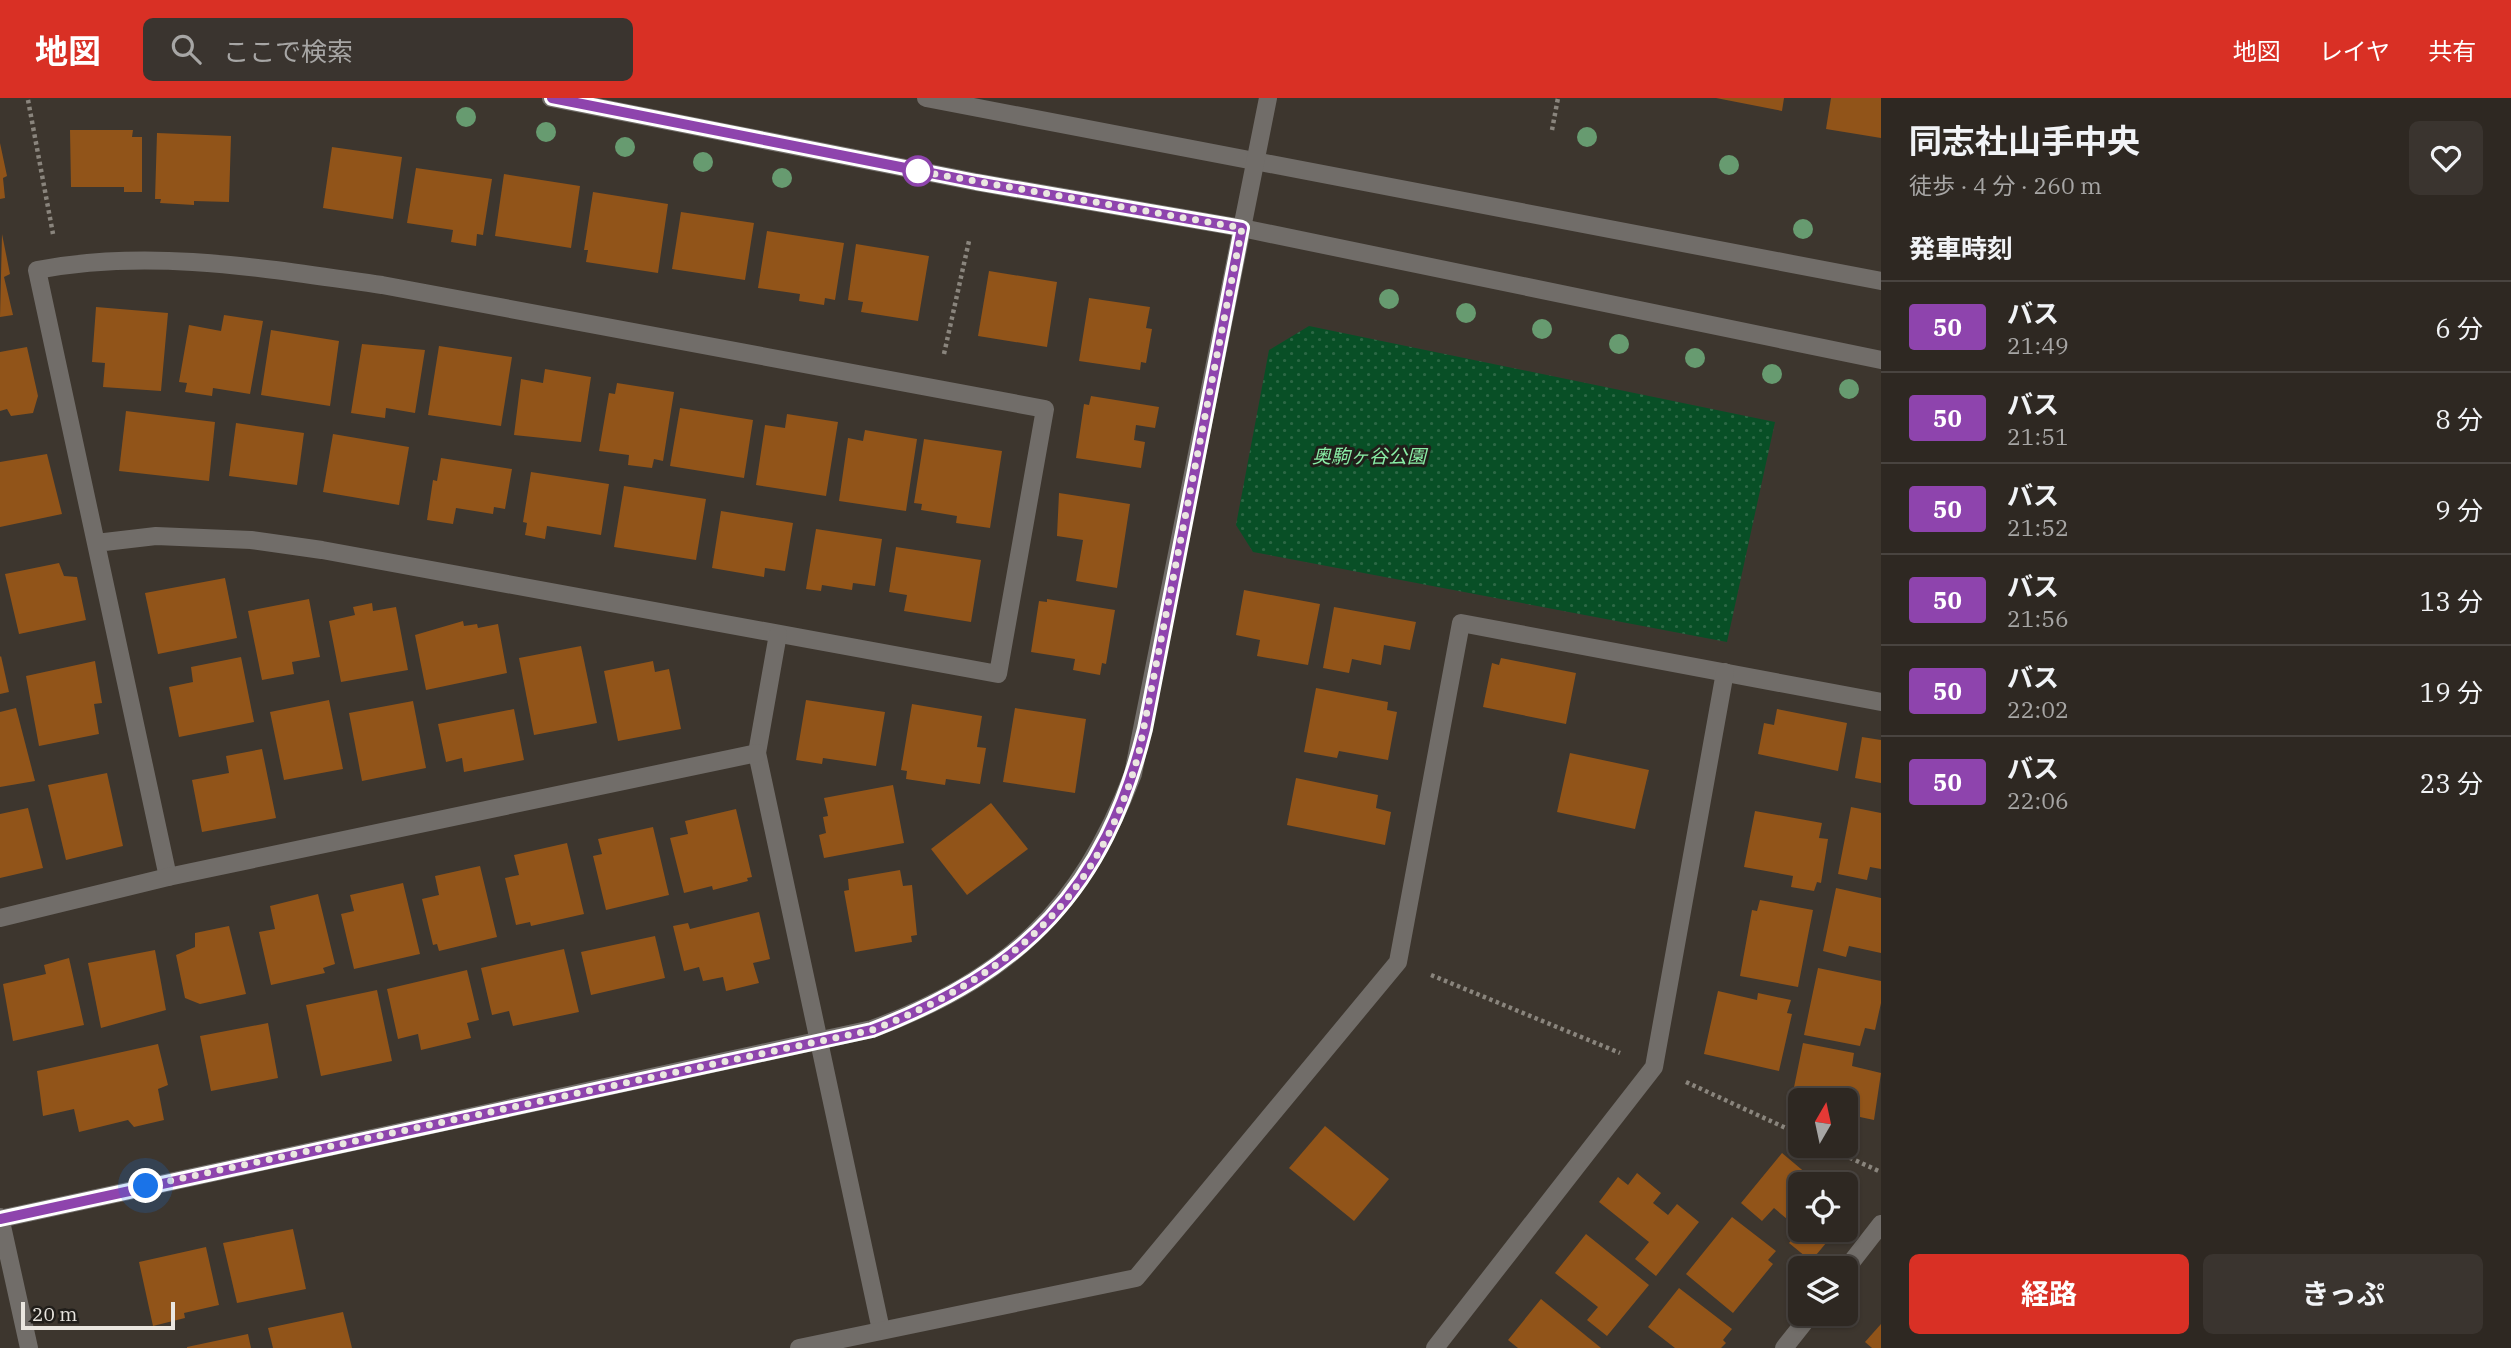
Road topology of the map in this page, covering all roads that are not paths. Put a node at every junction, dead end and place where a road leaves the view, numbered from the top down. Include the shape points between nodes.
1 (551, 98) edge
2 (926, 98) edge
3 (1268, 98) edge
4 (1255, 159) junction
5 (1242, 228) junction
6 (1881, 281) edge
7 (1881, 360) edge
8 (96, 543) junction
9 (778, 634) junction
10 (1725, 672) junction
11 (1881, 702) edge
12 (757, 753) junction
13 (168, 877) junction
14 (0, 918) edge
15 (818, 1042) junction
16 (0, 1218) edge
17 (1881, 1224) edge
18 (1856, 1256) edge
19 (1801, 1326) edge
20 (881, 1330) junction
21 (29, 1348) edge
22 (799, 1348) edge
23 (1435, 1348) edge
24 (1784, 1348) edge

1 - 5 street via 976,182
2 - 4 street
3 - 4 street
4 - 5 street
4 - 6 street
5 - 7 street
5 - 15 street via 1145,729 1111,827 1069,896 1004,962 918,1012 872,1030
8 - 9 street via 156,536 323,550
8 - 9 street via 37,270 59,266 114,259 205,262 342,279 1045,409 998,674
8 - 13 street
9 - 12 street
10 - 11 street
10 - 20 street via 1461,623 1398,962 1136,1278
10 - 23 street via 1654,1067
12 - 13 street
12 - 15 street
13 - 14 street
15 - 16 street
15 - 20 street
16 - 21 street
17 - 18 street
19 - 24 street
20 - 22 street

